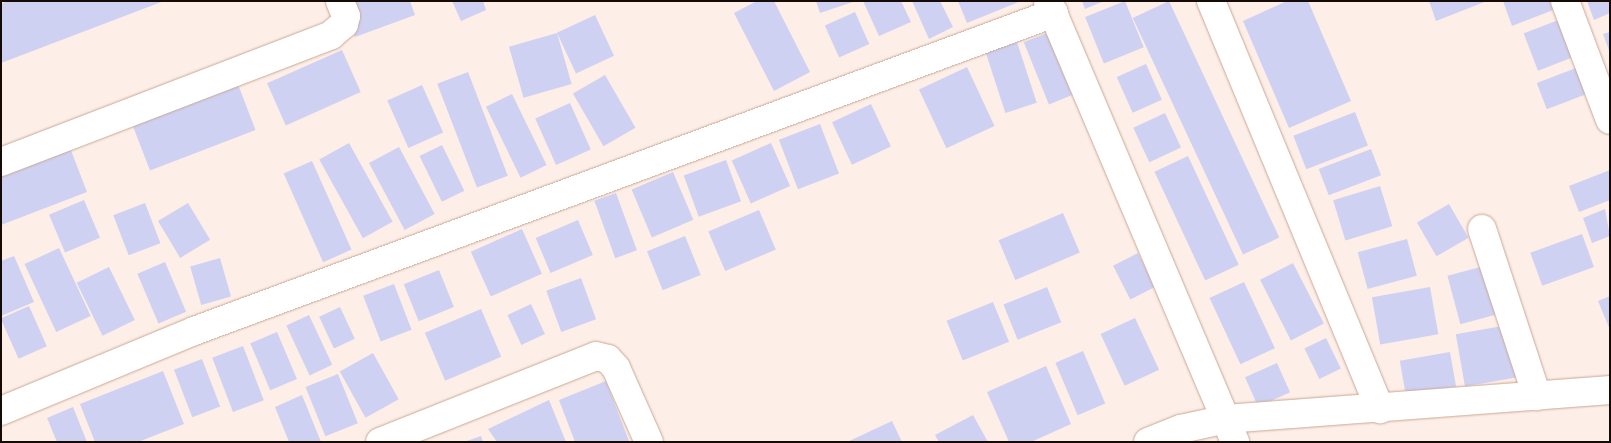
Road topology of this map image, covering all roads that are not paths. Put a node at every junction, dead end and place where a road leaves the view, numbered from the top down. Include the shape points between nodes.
1 (340, 1) edge
2 (1211, 1) edge
3 (1565, 1) edge
4 (1051, 7) edge
5 (1610, 120) edge
6 (1, 162) edge
7 (1482, 229) dead end
8 (1610, 390) edge
9 (1537, 396) junction
10 (1380, 409) junction
11 (1, 411) edge
12 (1231, 431) edge
13 (380, 442) edge
14 (649, 442) edge
15 (1148, 442) edge

1 - 6 street via 346,16 344,24 331,35
2 - 10 street
3 - 5 street
4 - 11 street via 194,331
4 - 12 street
7 - 9 street
8 - 9 street
9 - 10 street
10 - 12 street
12 - 15 street via 1181,430
13 - 14 street via 596,356 608,359 616,368

